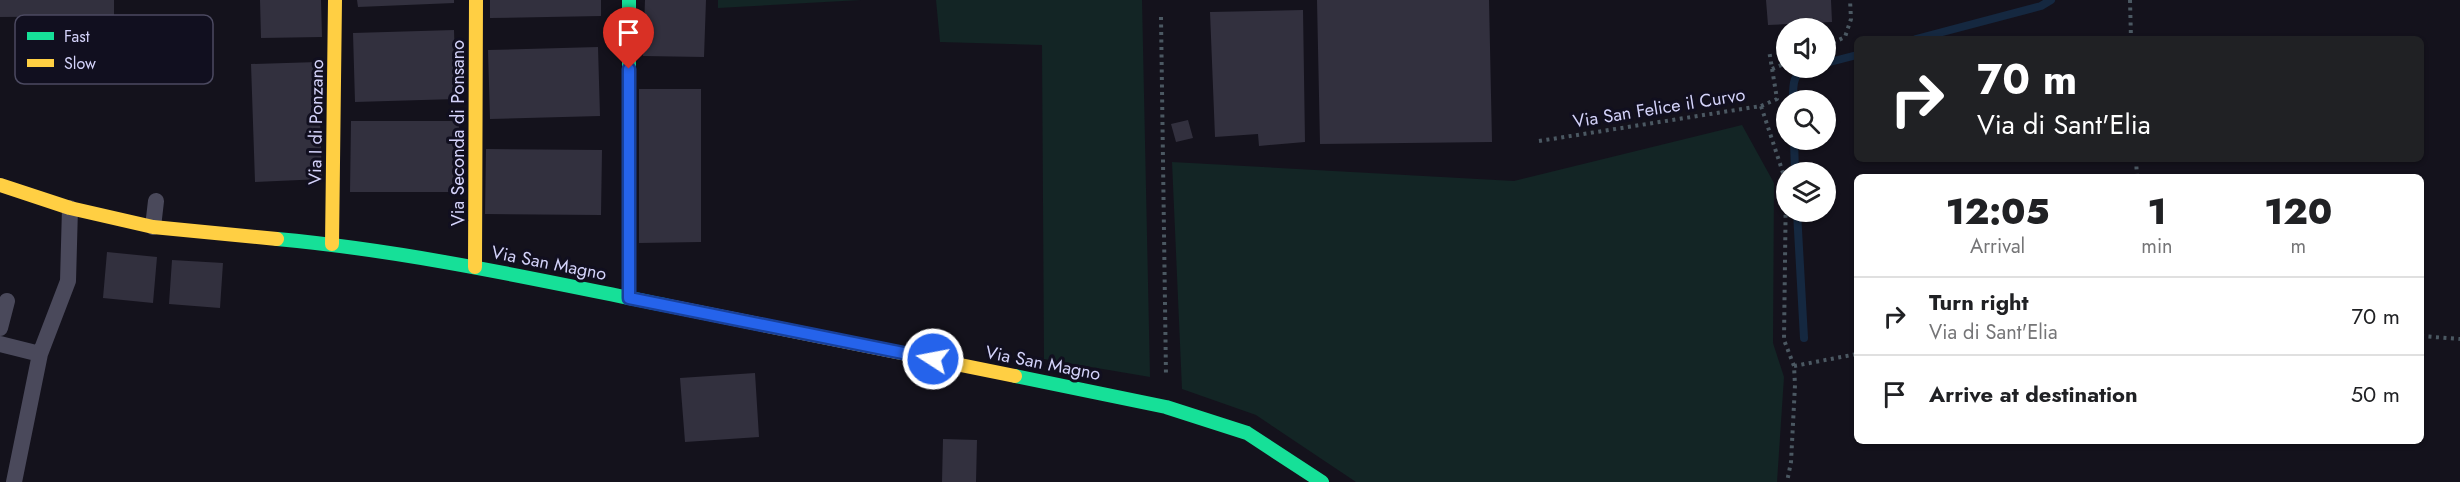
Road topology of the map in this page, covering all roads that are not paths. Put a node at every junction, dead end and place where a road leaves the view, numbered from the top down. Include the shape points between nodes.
1 (335, 0) edge
2 (476, 0) edge
3 (629, 0) edge
4 (0, 185) edge
5 (156, 201) dead end
6 (70, 208) junction
7 (153, 227) junction
8 (332, 244) junction
9 (475, 267) junction
10 (629, 298) junction
11 (7, 301) dead end
12 (0, 327) edge
13 (0, 344) edge
14 (40, 354) junction
15 (14, 482) edge
16 (1322, 482) edge

1 - 8 street, Via I di Ponzano
2 - 9 street, Via Seconda di Ponsano
3 - 10 street
4 - 6 street, Via San Magno
5 - 7 lane
6 - 7 street, Via San Magno
6 - 14 lane via 68,281
7 - 8 street, Via San Magno
8 - 9 street, Via San Magno
9 - 10 street, Via San Magno
10 - 16 street, Via San Magno via 1166,407 1247,433
11 - 12 lane
13 - 14 lane
14 - 15 lane

